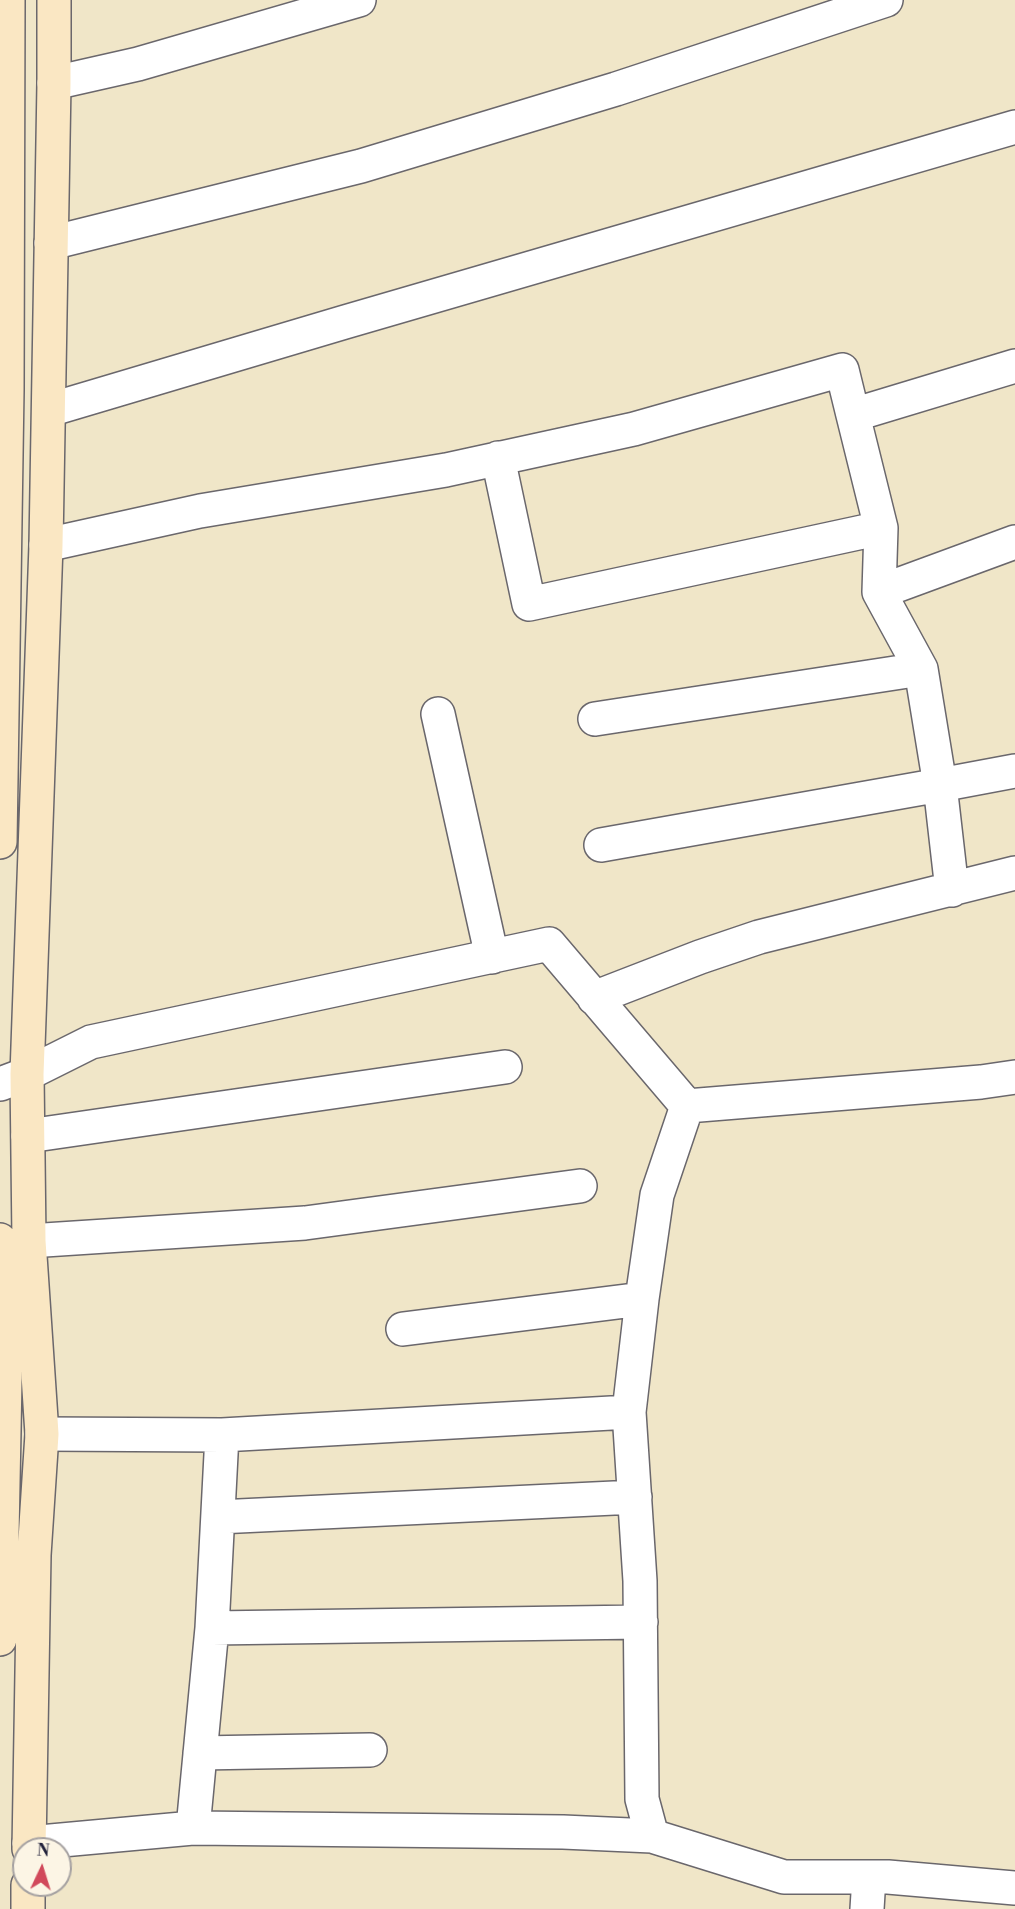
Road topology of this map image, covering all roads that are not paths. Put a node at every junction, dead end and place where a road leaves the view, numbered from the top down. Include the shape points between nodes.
1 (8, 0) edge
2 (54, 0) edge
3 (360, 0) edge
4 (886, 0) edge
5 (54, 83) junction
6 (1015, 127) edge
7 (51, 243) junction
8 (1015, 366) edge
9 (49, 410) junction
10 (853, 415) junction
11 (498, 458) junction
12 (881, 528) junction
13 (1015, 542) edge
14 (46, 545) junction
15 (879, 592) junction
16 (921, 669) junction
17 (438, 714) dead end
18 (595, 719) dead end
19 (1015, 771) edge
20 (940, 784) junction
21 (0, 842) edge
22 (601, 845) dead end
23 (1015, 873) edge
24 (952, 890) junction
25 (492, 957) junction
26 (594, 998) junction
27 (505, 1067) dead end
28 (1015, 1077) edge
29 (13, 1079) edge
30 (687, 1106) junction
31 (28, 1136) junction
32 (580, 1186) dead end
33 (14, 1241) edge
34 (642, 1299) junction
35 (404, 1329) dead end
36 (38, 1375) junction
37 (2, 1379) edge
38 (629, 1412) junction
39 (42, 1434) junction
40 (222, 1435) junction
41 (635, 1497) junction
42 (218, 1517) junction
43 (1, 1538) edge
44 (34, 1555) junction
45 (641, 1622) junction
46 (212, 1628) junction
47 (0, 1639) edge
48 (370, 1750) dead end
49 (200, 1753) junction
50 (193, 1828) junction
51 (652, 1836) junction
52 (29, 1837) edge
53 (72, 1841) edge
54 (868, 1877) junction
55 (1015, 1888) edge
56 (867, 1909) edge

1 - 21 main road via 8,390
2 - 5 main road
3 - 5 street via 138,64
4 - 7 street via 616,89 362,166
5 - 7 main road
6 - 9 street
7 - 9 main road
8 - 10 street
9 - 14 main road
10 - 11 street via 842,370 634,429
10 - 12 street
11 - 12 street via 529,604
11 - 14 street via 200,511
12 - 15 street
13 - 15 street
14 - 29 main road
15 - 16 street
16 - 18 street
16 - 20 street
17 - 25 street
19 - 20 street
20 - 22 street
20 - 24 street
23 - 24 street
24 - 26 street via 759,938
25 - 26 street via 549,944
25 - 29 street via 91,1042
26 - 30 street
27 - 31 street
28 - 30 street
29 - 31 main road
30 - 34 street via 657,1195
31 - 33 main road
32 - 33 street via 305,1223
33 - 36 main road
33 - 37 main road
34 - 35 street
34 - 38 street
36 - 37 street
36 - 39 main road
37 - 43 main road
38 - 40 street
38 - 41 street
39 - 40 street
39 - 44 main road
40 - 42 street
41 - 42 street
41 - 45 street
42 - 46 street
43 - 44 street
43 - 47 main road
44 - 52 main road
45 - 46 street
45 - 51 street via 642,1799
46 - 49 street
48 - 49 street
49 - 50 street
50 - 51 street
50 - 53 street
51 - 54 street via 784,1877
54 - 55 street
54 - 56 street

